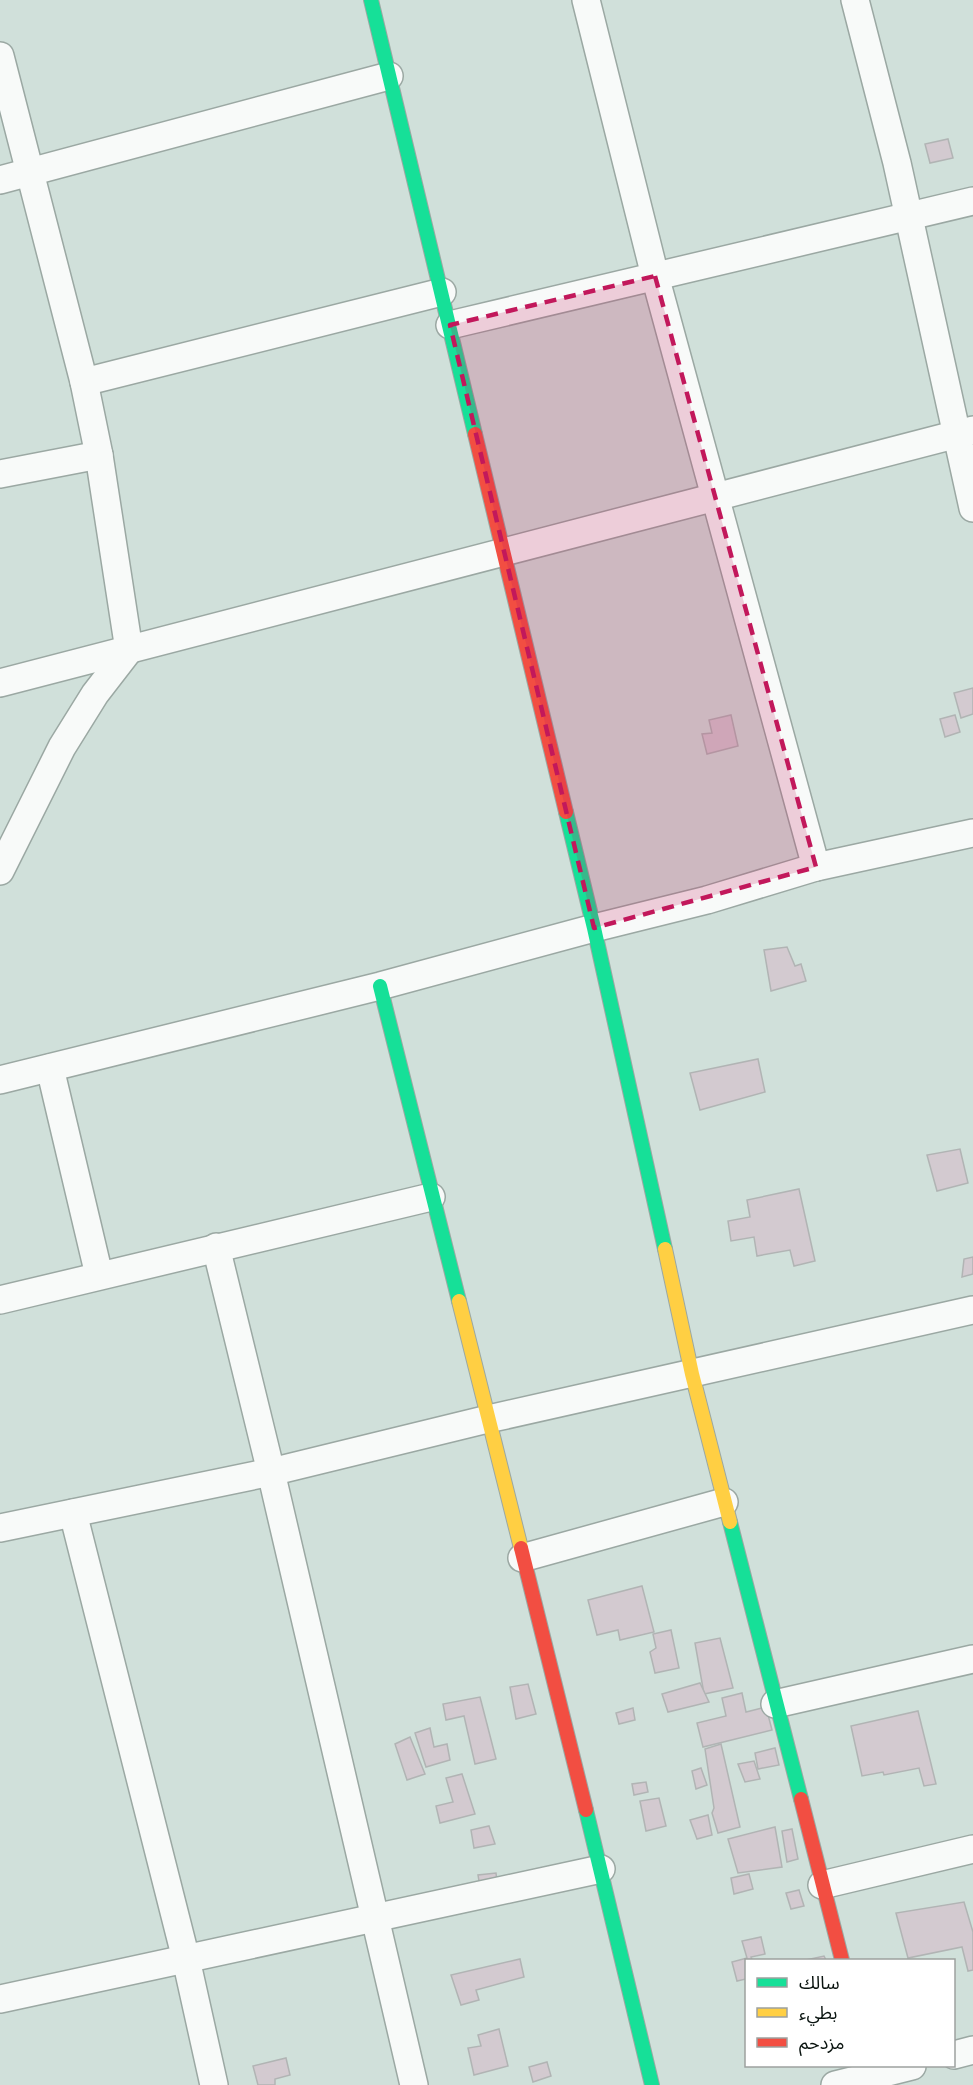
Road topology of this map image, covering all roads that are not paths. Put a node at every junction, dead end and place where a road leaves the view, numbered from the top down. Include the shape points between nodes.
1 (371, 0) edge
2 (585, 0) edge
3 (855, 0) edge
4 (0, 56) edge
5 (389, 76) junction
6 (30, 173) junction
7 (0, 180) edge
8 (973, 201) edge
9 (908, 216) junction
10 (655, 276) junction
11 (442, 292) junction
12 (450, 325) junction
13 (84, 382) junction
14 (965, 433) edge
15 (99, 454) junction
16 (0, 474) edge
17 (714, 498) junction
18 (973, 508) edge
19 (505, 552) junction
20 (129, 650) junction
21 (0, 683) edge
22 (973, 833) edge
23 (816, 867) junction
24 (0, 872) edge
25 (594, 928) junction
26 (380, 986) junction
27 (50, 1068) junction
28 (0, 1080) edge
29 (431, 1197) junction
30 (216, 1247) junction
31 (99, 1275) junction
32 (0, 1300) edge
33 (973, 1310) edge
34 (692, 1374) junction
35 (488, 1419) junction
36 (271, 1472) junction
37 (724, 1502) junction
38 (73, 1513) junction
39 (0, 1528) edge
40 (522, 1558) junction
41 (973, 1659) edge
42 (775, 1704) junction
43 (973, 1849) edge
44 (601, 1869) junction
45 (822, 1885) junction
46 (376, 1918) junction
47 (186, 1959) junction
48 (842, 1959) edge
49 (0, 1999) edge
50 (973, 2050) edge
51 (955, 2055) edge
52 (908, 2067) edge
53 (872, 2075) edge
54 (214, 2085) edge
55 (414, 2085) edge
56 (652, 2085) edge
57 (835, 2085) edge

1 - 5 street
2 - 10 street
3 - 9 street
4 - 6 street
5 - 6 street
5 - 11 street
6 - 7 street
6 - 13 street
8 - 9 street
9 - 10 street
9 - 14 street
10 - 12 street
10 - 17 street
11 - 12 street
11 - 13 street
12 - 19 street
13 - 15 street
14 - 17 street
14 - 18 street
15 - 16 street
15 - 20 street
17 - 19 street
17 - 23 street
19 - 20 street
19 - 25 street
20 - 21 street
20 - 24 street via 94,694 62,747
22 - 23 street
23 - 25 street
25 - 26 street
25 - 34 street
26 - 27 street
26 - 29 street
27 - 28 street
27 - 31 street
29 - 30 street
29 - 35 street
30 - 31 street
30 - 36 street
31 - 32 street
33 - 34 street
34 - 35 street
34 - 37 street
35 - 36 street
35 - 40 street
36 - 38 street
36 - 46 street
37 - 40 street
37 - 42 street
38 - 39 street
38 - 47 street
40 - 44 street
41 - 42 street
42 - 45 street
43 - 45 street
44 - 46 street
44 - 56 street
45 - 48 street
46 - 47 street
46 - 55 street
47 - 49 street
47 - 54 street
50 - 51 street
52 - 53 street
53 - 57 street

